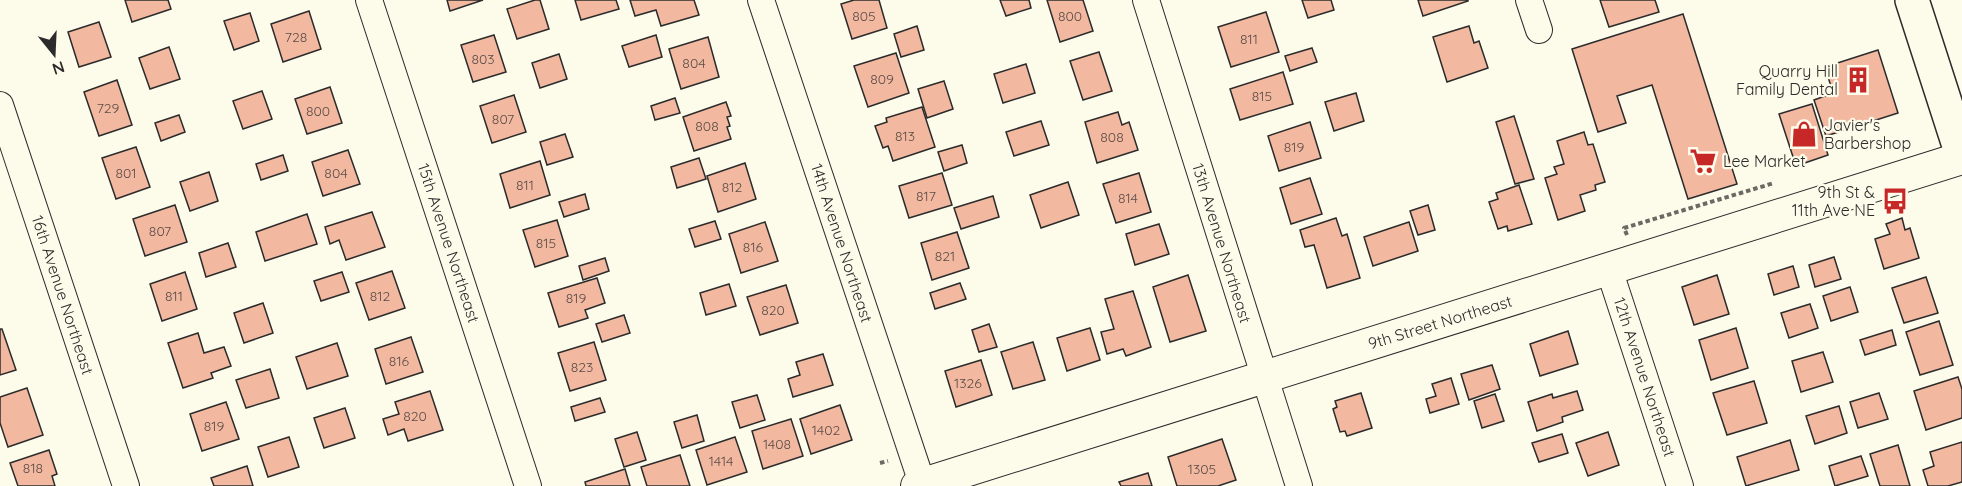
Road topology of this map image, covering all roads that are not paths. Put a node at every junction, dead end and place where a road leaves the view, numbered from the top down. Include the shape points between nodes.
1 (369, 0) edge
2 (761, 0) edge
3 (1146, 0) edge
4 (1529, 0) edge
5 (1912, 0) edge
6 (1539, 30) dead end
7 (0, 105) edge
8 (1962, 156) edge
9 (1609, 269) junction
10 (1264, 376) junction
11 (921, 485) edge
12 (126, 486) edge
13 (528, 486) edge
14 (1299, 486) edge
15 (1680, 486) edge

1 - 13 street, 15th Avenue Northeast
2 - 11 street, 14th Avenue Northeast
3 - 10 street, 13th Avenue Northeast
4 - 6 street
5 - 8 main road
7 - 12 street, 16th Avenue Northeast
8 - 9 street, 9th Street Northeast
9 - 10 street, 9th Street Northeast
9 - 15 street, 12th Avenue Northeast
10 - 11 street, 9th Street Northeast
10 - 14 street, 13th Avenue Northeast

